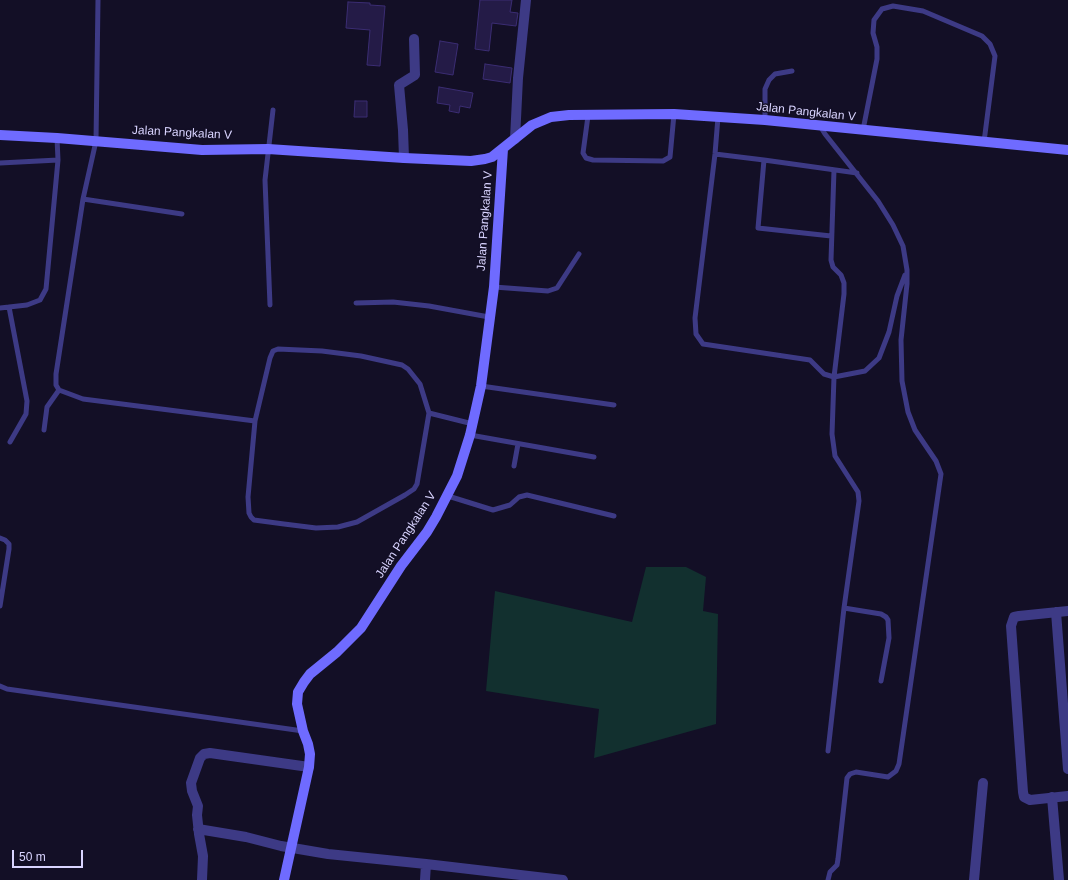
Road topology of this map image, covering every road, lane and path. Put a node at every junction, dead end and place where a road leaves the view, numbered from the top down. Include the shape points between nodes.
1 (98, 0) edge
2 (526, 0) edge
3 (414, 39) dead end
4 (792, 71) dead end
5 (273, 110) dead end
6 (674, 114) junction
7 (588, 116) junction
8 (718, 117) junction
9 (765, 120) junction
10 (820, 126) junction
11 (863, 130) junction
12 (0, 135) edge
13 (57, 138) junction
14 (515, 139) junction
15 (96, 141) junction
16 (984, 142) junction
17 (268, 149) junction
18 (503, 149) junction
19 (1068, 150) edge
20 (715, 154) junction
21 (404, 158) junction
22 (58, 160) junction
23 (764, 160) junction
24 (0, 164) edge
25 (834, 170) junction
26 (857, 173) junction
27 (83, 199) junction
28 (182, 214) dead end
29 (831, 236) junction
30 (579, 254) dead end
31 (907, 270) junction
32 (494, 287) junction
33 (356, 303) dead end
34 (270, 305) dead end
35 (9, 307) junction
36 (0, 308) edge
37 (489, 317) junction
38 (834, 377) junction
39 (481, 386) junction
40 (59, 390) junction
41 (614, 405) dead end
42 (429, 413) junction
43 (255, 421) junction
44 (473, 424) junction
45 (44, 430) dead end
46 (470, 435) junction
47 (10, 442) dead end
48 (518, 444) junction
49 (594, 457) dead end
50 (514, 466) dead end
51 (448, 496) junction
52 (614, 516) dead end
53 (0, 538) edge
54 (0, 606) edge
55 (844, 608) junction
56 (1068, 611) edge
57 (1056, 612) junction
58 (882, 681) dead end
59 (0, 686) edge
60 (303, 731) junction
61 (828, 751) dead end
62 (309, 767) junction
63 (1068, 769) edge
64 (983, 783) dead end
65 (1068, 796) edge
66 (1052, 797) junction
67 (198, 829) junction
68 (292, 848) junction
69 (426, 864) junction
70 (202, 880) edge
71 (284, 880) edge
72 (425, 880) edge
73 (563, 880) edge
74 (828, 880) edge
75 (974, 880) edge
76 (1059, 880) edge

1 - 15 lane
2 - 14 street
3 - 21 street via 415,75 399,85
4 - 9 lane via 775,74 764,89
5 - 17 lane
6 - 7 street, Jalan Pangkalan V
6 - 7 lane via 670,157 663,161 586,158 583,153
6 - 8 street, Jalan Pangkalan V
7 - 14 street, Jalan Pangkalan V via 551,117 532,125
8 - 9 street, Jalan Pangkalan V
8 - 20 lane
9 - 10 street, Jalan Pangkalan V
10 - 11 street, Jalan Pangkalan V
10 - 26 lane
11 - 16 street, Jalan Pangkalan V
11 - 16 lane via 877,59 874,20 882,9 894,6 923,11 982,36 990,44 995,56
12 - 13 street, Jalan Pangkalan V
13 - 15 street, Jalan Pangkalan V
13 - 22 lane
14 - 18 street, Jalan Pangkalan V
15 - 17 street, Jalan Pangkalan V via 202,150
15 - 27 lane
16 - 19 street, Jalan Pangkalan V
17 - 21 street, Jalan Pangkalan V
17 - 34 lane via 265,180
18 - 21 street, Jalan Pangkalan V via 484,160
18 - 32 street, Jalan Pangkalan V
20 - 23 lane
20 - 38 lane via 695,318 696,334 704,344 810,360 824,374
22 - 24 lane
22 - 35 lane via 46,289 40,300 27,305
23 - 25 lane
23 - 29 lane via 758,228
25 - 26 lane
25 - 29 lane
26 - 31 lane via 893,225 903,246
27 - 28 lane
27 - 40 lane via 56,374 56,385
29 - 38 lane via 831,260 844,283
30 - 32 lane via 557,288 548,291
31 - 38 lane via 879,358 865,371
31 - 74 lane via 901,340 902,382 908,412 915,430 936,460 941,474 899,764 896,771 888,777 856,772 847,778 837,865 830,872
32 - 37 street, Jalan Pangkalan V
33 - 37 lane via 393,302
35 - 36 lane
35 - 47 lane via 27,401 26,414
37 - 39 street, Jalan Pangkalan V
38 - 55 lane via 832,434 835,456 858,492 859,502
39 - 41 lane
39 - 44 street, Jalan Pangkalan V
40 - 43 lane via 83,399
40 - 45 lane via 47,407
42 - 43 lane via 420,384 412,372 402,365 361,356 278,349 270,358
42 - 43 lane via 414,489 357,522 329,528 254,520 251,517 248,497
42 - 44 lane
44 - 46 street, Jalan Pangkalan V
46 - 48 lane
46 - 51 street, Jalan Pangkalan V via 461,467
48 - 49 lane
48 - 50 lane
51 - 52 lane via 493,510 510,505 527,494
51 - 60 street, Jalan Pangkalan V via 361,628 304,682 297,698
53 - 54 lane via 6,540 9,549
55 - 58 lane via 881,614 888,620 889,638
55 - 61 lane
56 - 57 street
57 - 63 street
57 - 66 street via 1019,616 1014,618 1011,626 1022,792 1024,797 1030,800
59 - 60 lane via 6,689
60 - 62 street, Jalan Pangkalan V via 310,754
62 - 67 street via 204,754 200,758 191,783 198,806
62 - 68 street, Jalan Pangkalan V
64 - 75 street
65 - 66 street
66 - 76 street
67 - 68 street
67 - 70 street via 203,856
68 - 69 street
68 - 71 street, Jalan Pangkalan V
69 - 72 street
69 - 73 street

